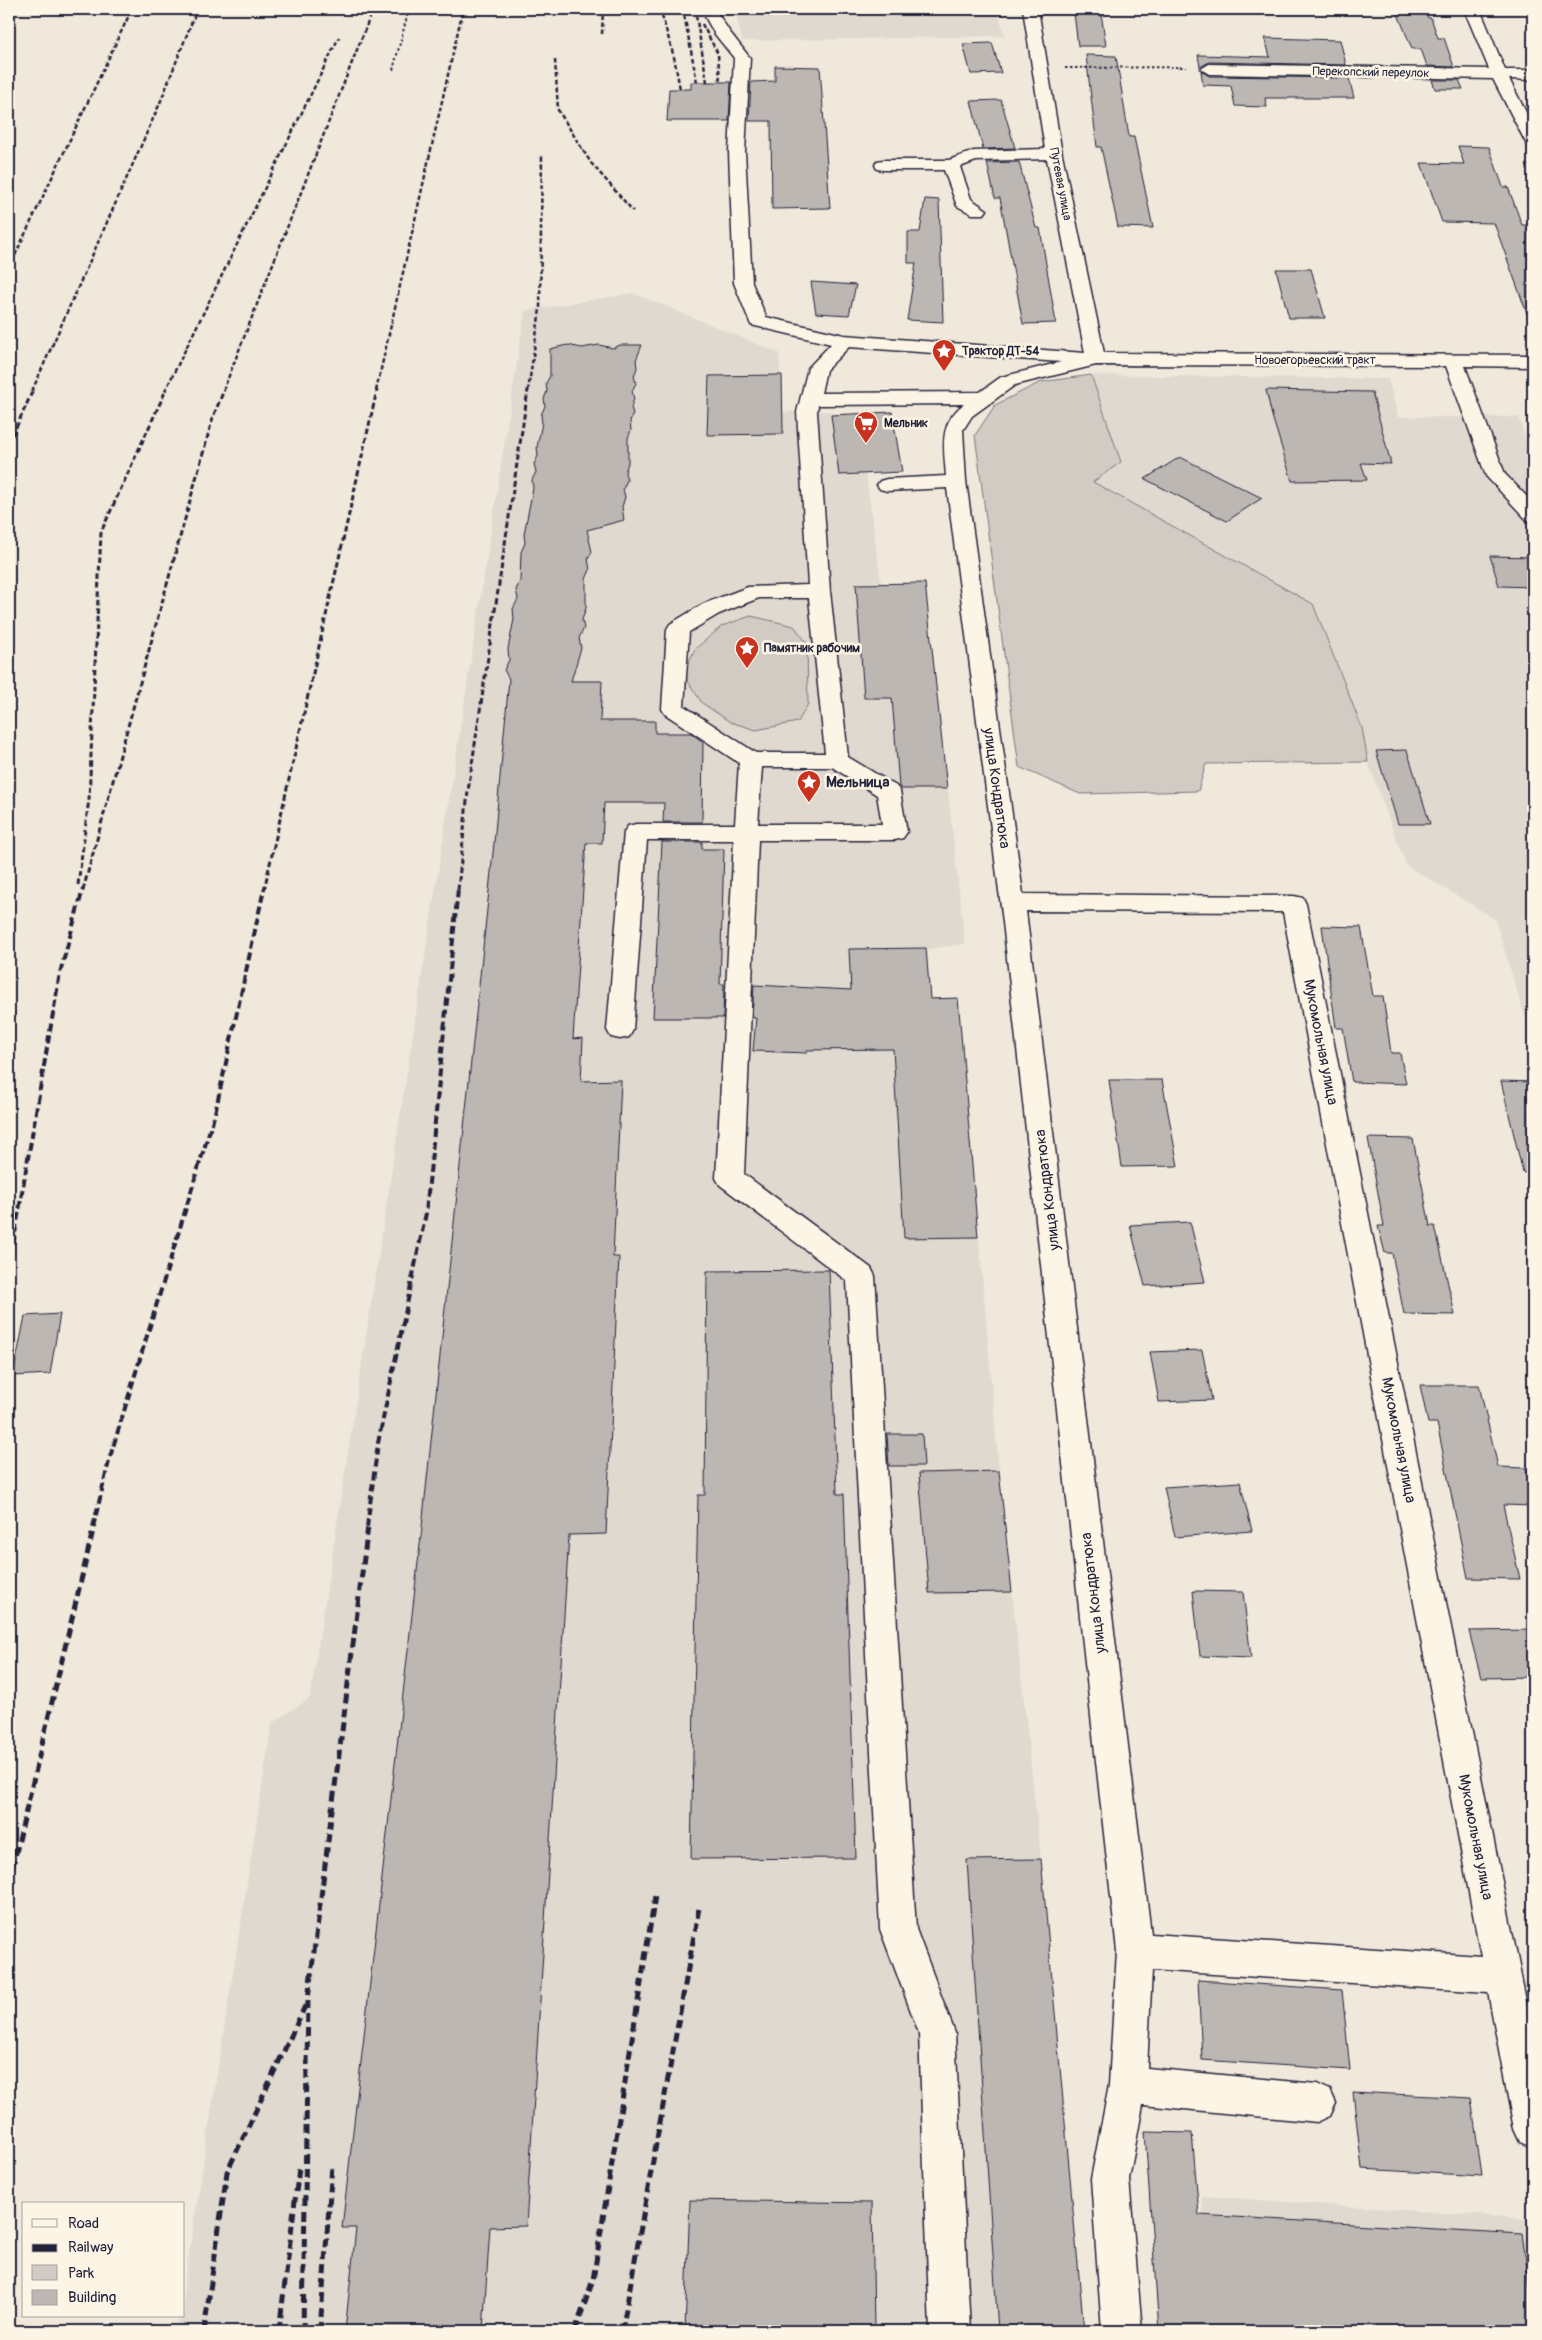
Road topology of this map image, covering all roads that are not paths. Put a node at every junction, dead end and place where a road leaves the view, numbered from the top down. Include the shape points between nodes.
1 (708, 9) edge
2 (1031, 9) edge
3 (1472, 9) edge
4 (1209, 69) road end
5 (1500, 75) junction
6 (1533, 75) edge
7 (1533, 141) edge
8 (1054, 154) junction
9 (882, 165) dead end
10 (951, 165) junction
11 (978, 210) dead end
12 (844, 341) junction
13 (1096, 359) junction
14 (1454, 361) junction
15 (1533, 361) edge
16 (983, 398) junction
17 (810, 399) junction
18 (953, 430) joint
19 (956, 482) junction
20 (887, 485) dead end
21 (1533, 515) edge
22 (819, 591) junction
23 (751, 760) junction
24 (836, 760) junction
25 (746, 832) junction
26 (1012, 902) junction
27 (620, 1030) dead end
28 (1135, 1951) junction
29 (1503, 1975) junction
30 (1128, 2085) junction
31 (1317, 2103) dead end
32 (1533, 2129) edge
33 (950, 2331) edge
34 (1122, 2331) edge

1 - 12 street, Новоегорьевский тракт via 742,58 737,152 743,283 758,321
2 - 8 street, Путевая улица
3 - 5 street
4 - 5 street, Перекопский переулок
5 - 6 street, Перекопский переулок
5 - 7 street
8 - 10 street via 974,156
8 - 13 street, Путевая улица
9 - 10 street
10 - 11 street via 963,202
12 - 13 street, Новоегорьевский тракт
12 - 17 street via 817,368
13 - 14 street, Новоегорьевский тракт
13 - 16 street, Новоегорьевский тракт via 1008,382
14 - 15 street, Новоегорьевский тракт
14 - 21 street via 1496,476
16 - 17 street
16 - 18 street, Новоегорьевский тракт via 964,412
17 - 22 street via 807,412
18 - 19 street, улица Кондратюка
19 - 20 street
19 - 26 street, улица Кондратюка
22 - 23 street via 756,592 712,609 678,629 673,708
22 - 24 street
23 - 24 street
23 - 25 street
24 - 25 street via 888,791 895,832
25 - 27 street via 636,832
25 - 33 street via 730,1178 861,1276 898,1929 937,2033
26 - 28 street, улица Кондратюка
26 - 29 street, Мукомольная улица via 1294,904
28 - 29 street
28 - 30 street, улица Кондратюка
29 - 32 street, Мукомольная улица
30 - 31 street
30 - 34 street, улица Кондратюка via 1110,2179

